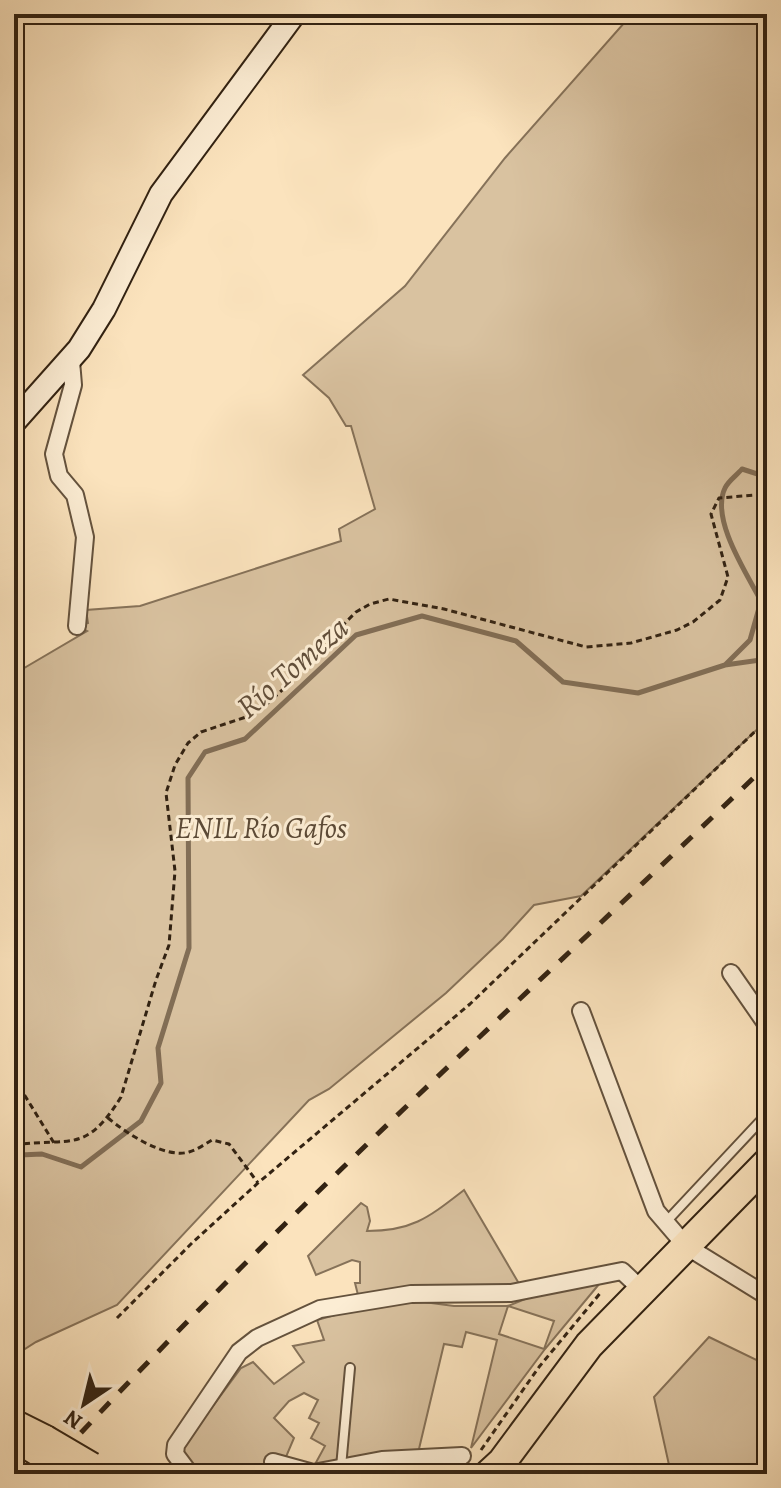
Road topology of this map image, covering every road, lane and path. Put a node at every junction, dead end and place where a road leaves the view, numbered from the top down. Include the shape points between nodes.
1 (294, 14) edge
2 (71, 361) junction
3 (14, 422) edge
4 (767, 494) edge
5 (77, 626) dead end
6 (767, 720) edge
7 (731, 973) dead end
8 (581, 1011) dead end
9 (767, 1025) edge
10 (14, 1078) edge
11 (767, 1114) edge
12 (108, 1118) junction
13 (55, 1144) junction
14 (14, 1145) edge
15 (765, 1170) edge
16 (258, 1183) junction
17 (665, 1223) junction
18 (686, 1246) junction
19 (614, 1273) junction
20 (642, 1290) junction
21 (767, 1296) edge
22 (117, 1318) dead end
23 (350, 1368) dead end
24 (14, 1422) edge
25 (25, 1447) edge
26 (273, 1462) dead end
27 (490, 1466) edge
28 (340, 1468) junction
29 (363, 1469) edge
30 (90, 1471) edge
31 (48, 1474) edge
32 (190, 1474) edge

1 - 2 street via 178,168
2 - 3 street
2 - 5 street via 73,385 54,454 59,476 75,495 85,537
4 - 12 path via 719,498 711,514 728,577 720,600 677,630 631,643 586,647 389,599 356,612 326,650 268,703 246,717 201,732 188,743 166,793 175,871 169,945 126,1084
6 - 16 path via 470,1004
7 - 9 street
8 - 17 street
10 - 13 path
11 - 17 lane
12 - 13 path via 82,1140
12 - 16 path via 130,1135 172,1153 189,1152 212,1140 229,1144
13 - 14 path
15 - 18 highway
16 - 22 path
17 - 18 street
18 - 20 highway
18 - 21 street
19 - 20 street via 622,1271
19 - 27 path via 539,1367
19 - 32 street via 511,1293 411,1294 320,1309 257,1338 239,1352 176,1445 175,1454
20 - 27 highway
23 - 28 lane
24 - 25 main road
25 - 30 main road, bridge
25 - 31 main road
26 - 28 street via 313,1473
27 - 29 street via 382,1460
28 - 29 street

